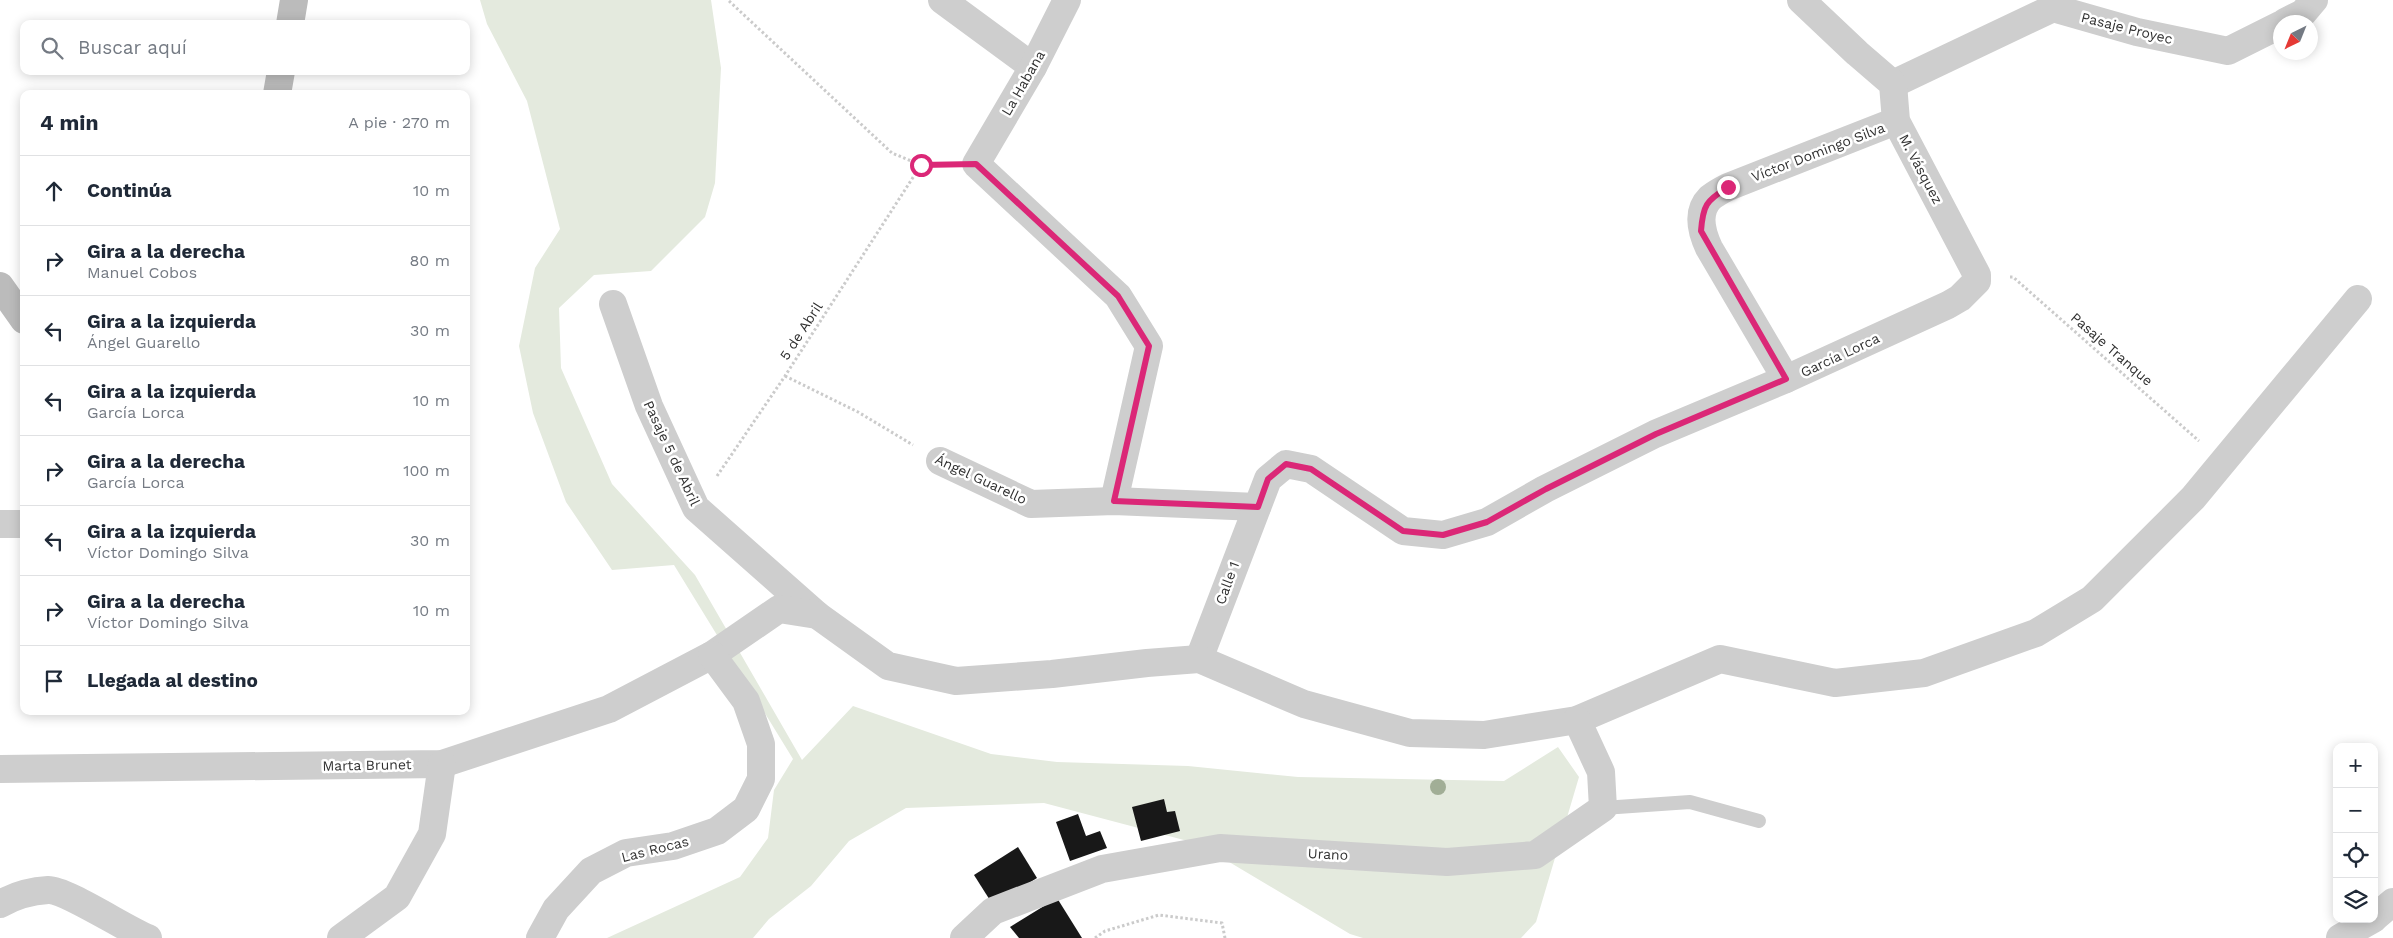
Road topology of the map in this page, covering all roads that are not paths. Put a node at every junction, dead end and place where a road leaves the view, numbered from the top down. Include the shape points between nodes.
1 (294, 0) edge
2 (942, 0) edge
3 (1067, 0) edge
4 (1802, 0) edge
5 (2314, 0) edge
6 (2299, 15) edge
7 (291, 20) edge
8 (2273, 29) edge
9 (1033, 67) junction
10 (280, 75) edge
11 (1893, 84) junction
12 (278, 90) edge
13 (1896, 121) junction
14 (1977, 282) joint
15 (0, 286) edge
16 (2358, 300) dead end
17 (613, 304) dead end
18 (20, 314) edge
19 (1786, 379) junction
20 (940, 461) road end
21 (1114, 501) junction
22 (1258, 507) junction
23 (0, 524) edge
24 (20, 524) edge
25 (817, 614) junction
26 (712, 655) junction
27 (1199, 660) junction
28 (1577, 720) junction
29 (442, 764) junction
30 (0, 769) edge
31 (1603, 808) junction
32 (1759, 821) dead end
33 (2393, 902) edge
34 (0, 904) edge
35 (2378, 914) edge
36 (2365, 923) edge
37 (148, 938) edge
38 (341, 938) edge
39 (540, 938) edge
40 (964, 938) edge
41 (2340, 938) edge

1 - 7 street
2 - 9 street
3 - 9 street, La Habana
4 - 11 street
5 - 6 street
8 - 11 street, Pasaje Proyec via 2228,52 2137,32 2054,8
9 - 21 street, La Habana via 976,164 1118,296 1149,346
10 - 12 street
11 - 13 street, M. Vásquez
13 - 14 street, M. Vásquez via 1977,275
13 - 19 street, Víctor Domingo Silva via 1728,187 1709,199 1702,215 1701,231
14 - 19 street, García Lorca via 1948,305
15 - 18 street
16 - 28 street via 2194,498 2092,599 2036,632 1924,673 1835,683 1720,659
17 - 25 street, Pasaje 5 de Abril via 649,406 696,508
19 - 22 street, García Lorca via 1656,434 1487,522 1443,535 1403,531 1311,469 1286,464 1268,479
20 - 21 street, Ángel Guarello via 1031,504
21 - 22 street, Ángel Guarello
22 - 27 street, Calle 1
23 - 24 street
25 - 26 street, Marta Brunet via 779,609
25 - 27 street, Pasaje 5 de Abril via 888,666 956,681
26 - 29 street, Marta Brunet via 609,709
26 - 39 street, Las Rocas via 746,700 761,744 761,779 746,809 717,831 673,846 626,853 591,871 556,909
27 - 28 street via 1304,704 1410,733 1484,736
28 - 31 street via 1601,772
29 - 30 street, Marta Brunet
29 - 38 street via 432,834 397,897
31 - 32 lane via 1690,802
31 - 40 street, Urano via 1535,855 1448,862 1220,848 1102,869 994,911
33 - 35 street
34 - 37 street via 15,896 50,890
36 - 41 street

